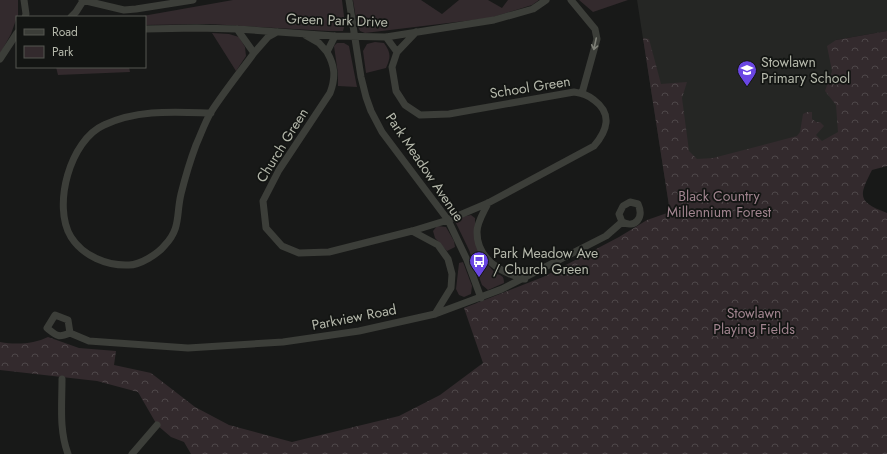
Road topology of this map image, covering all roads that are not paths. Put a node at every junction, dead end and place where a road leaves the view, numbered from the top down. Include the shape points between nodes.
1 (24, 0) edge
2 (82, 0) edge
3 (193, 0) edge
4 (349, 0) edge
5 (546, 0) edge
6 (571, 0) edge
7 (125, 14) edge
8 (25, 16) edge
9 (71, 16) edge
10 (146, 29) edge
11 (237, 29) junction
12 (279, 31) junction
13 (416, 32) junction
14 (302, 33) junction
15 (16, 35) edge
16 (335, 36) junction
17 (354, 36) junction
18 (386, 37) junction
19 (327, 52) junction
20 (397, 52) junction
21 (254, 53) junction
22 (0, 59) edge
23 (582, 93) junction
24 (211, 113) junction
25 (488, 203) junction
26 (448, 220) junction
27 (622, 222) dead end
28 (412, 231) junction
29 (525, 278) junction
30 (481, 298) junction
31 (435, 314) junction
32 (70, 333) dead end
33 (62, 379) dead end
34 (156, 425) dead end
35 (68, 454) edge
36 (132, 454) edge

1 - 8 street
2 - 7 street
2 - 9 street
3 - 7 street via 136,9
4 - 17 street, Park Meadow Avenue
5 - 13 street, Green Park Drive via 533,9 494,20
6 -> 23 street via 596,33
10 - 11 street, Green Park Drive
11 - 12 street, Green Park Drive
11 - 21 street
12 - 14 street, Green Park Drive
12 - 21 street via 268,37
13 - 18 street, Green Park Drive
13 - 20 street
14 - 16 street, Green Park Drive
14 - 19 street via 319,43
15 - 22 street
16 - 17 street, Green Park Drive
16 - 19 street
17 - 18 street, Green Park Drive
17 - 26 street, Park Meadow Avenue via 366,97 382,132
18 - 20 street
19 - 28 street, Church Green via 333,66 334,81 330,93 279,170 263,201 266,228 282,246 299,254 329,252
20 - 23 street, School Green via 392,67 396,91 405,105 420,115 449,114 574,92
21 - 24 street
23 - 25 street, School Green via 604,110 606,124 601,138 594,146
24 - 24 street via 196,146 181,195 177,226 166,245 156,254 130,265 103,261 90,256 81,248 71,237 64,208 64,191 69,171 83,141 103,125 145,113
25 - 26 street, School Green
25 - 29 street via 477,233 480,251 504,272
26 - 28 street, Church Green
26 - 30 street, Park Meadow Avenue
27 - 29 street, Parkview Road via 606,236
28 - 31 street via 438,245 448,259 452,274 451,288
29 - 30 street, Parkview Road
30 - 31 street, Parkview Road
31 - 32 street, Parkview Road via 359,331 284,342 208,347 163,347 89,341
33 - 35 street via 62,424
34 - 36 street

